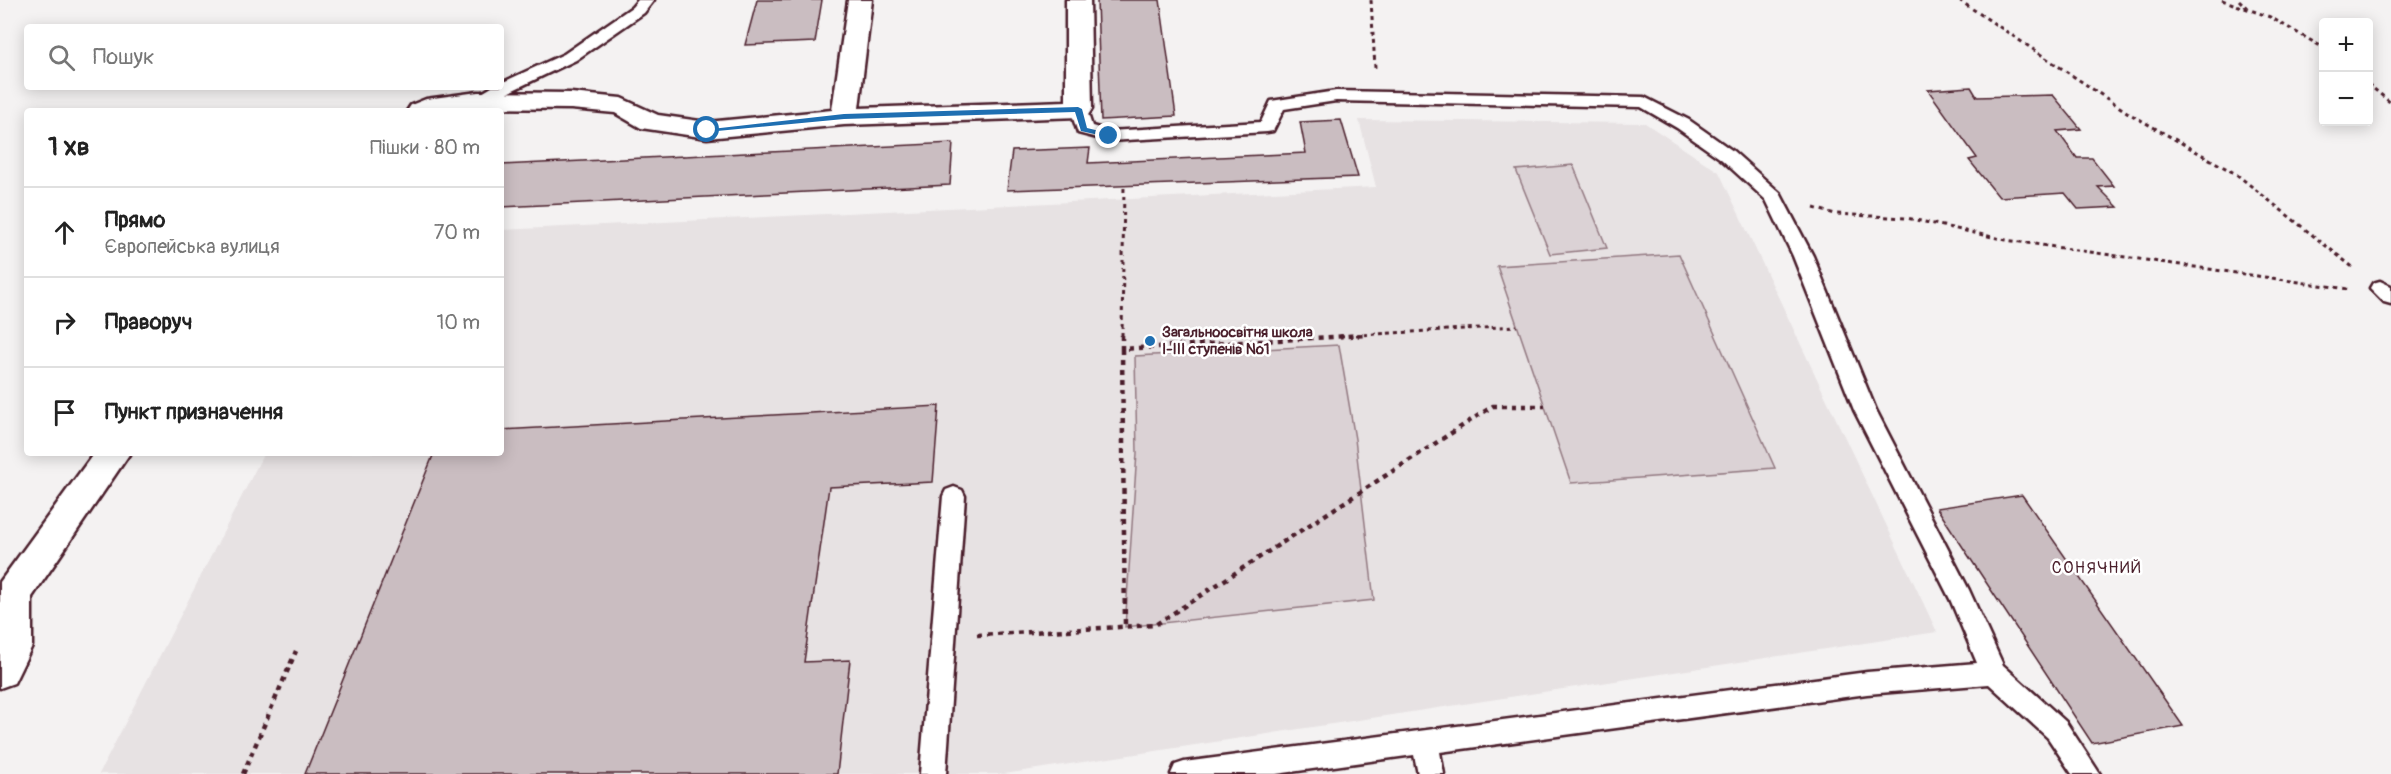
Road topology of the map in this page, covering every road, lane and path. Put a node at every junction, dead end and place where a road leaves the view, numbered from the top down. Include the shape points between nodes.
1 (646, 0) edge
2 (860, 0) edge
3 (1078, 0) edge
4 (1371, 0) edge
5 (1959, 0) edge
6 (2222, 0) edge
7 (2239, 0) edge
8 (2250, 10) junction
9 (2319, 45) edge
10 (504, 88) edge
11 (2373, 88) edge
12 (499, 90) edge
13 (1380, 96) junction
14 (478, 100) junction
15 (2391, 103) edge
16 (428, 108) edge
17 (1078, 109) junction
18 (844, 117) junction
19 (1124, 185) dead end
20 (1774, 197) junction
21 (2386, 293) edge
22 (1517, 326) dead end
23 (1122, 349) junction
24 (1545, 406) dead end
25 (111, 456) edge
26 (954, 496) dead end
27 (6, 588) edge
28 (1125, 627) junction
29 (943, 637) junction
30 (296, 651) dead end
31 (0, 671) edge
32 (1994, 673) junction
33 (1425, 742) junction
34 (243, 774) edge
35 (933, 774) edge
36 (1184, 774) edge
37 (1431, 774) edge
38 (2087, 774) edge

1 - 10 lane via 638,10 570,57
2 - 18 street
3 - 17 street
4 - 13 path via 1372,49
5 - 21 path via 2130,114 2236,174
6 - 8 path
7 - 8 path
8 - 9 path
11 - 15 path
12 - 14 lane
13 - 17 lane via 1336,96 1278,105 1267,127 1109,136 1084,129
13 - 20 lane via 1644,102 1727,154
14 - 16 street
14 - 18 street via 621,106 651,122 707,130
17 - 18 street
19 - 23 path
20 - 21 path via 1835,214 1907,218 2006,240
20 - 32 lane via 1803,256 1865,410 1961,597
22 - 23 path
23 - 28 path
24 - 28 path via 1493,406 1155,625
25 - 27 street
26 - 29 lane
27 - 31 street via 13,646
28 - 29 path
29 - 35 lane
30 - 34 path
32 - 33 lane via 1867,683
32 - 38 lane via 2057,730
33 - 36 lane
33 - 37 lane

